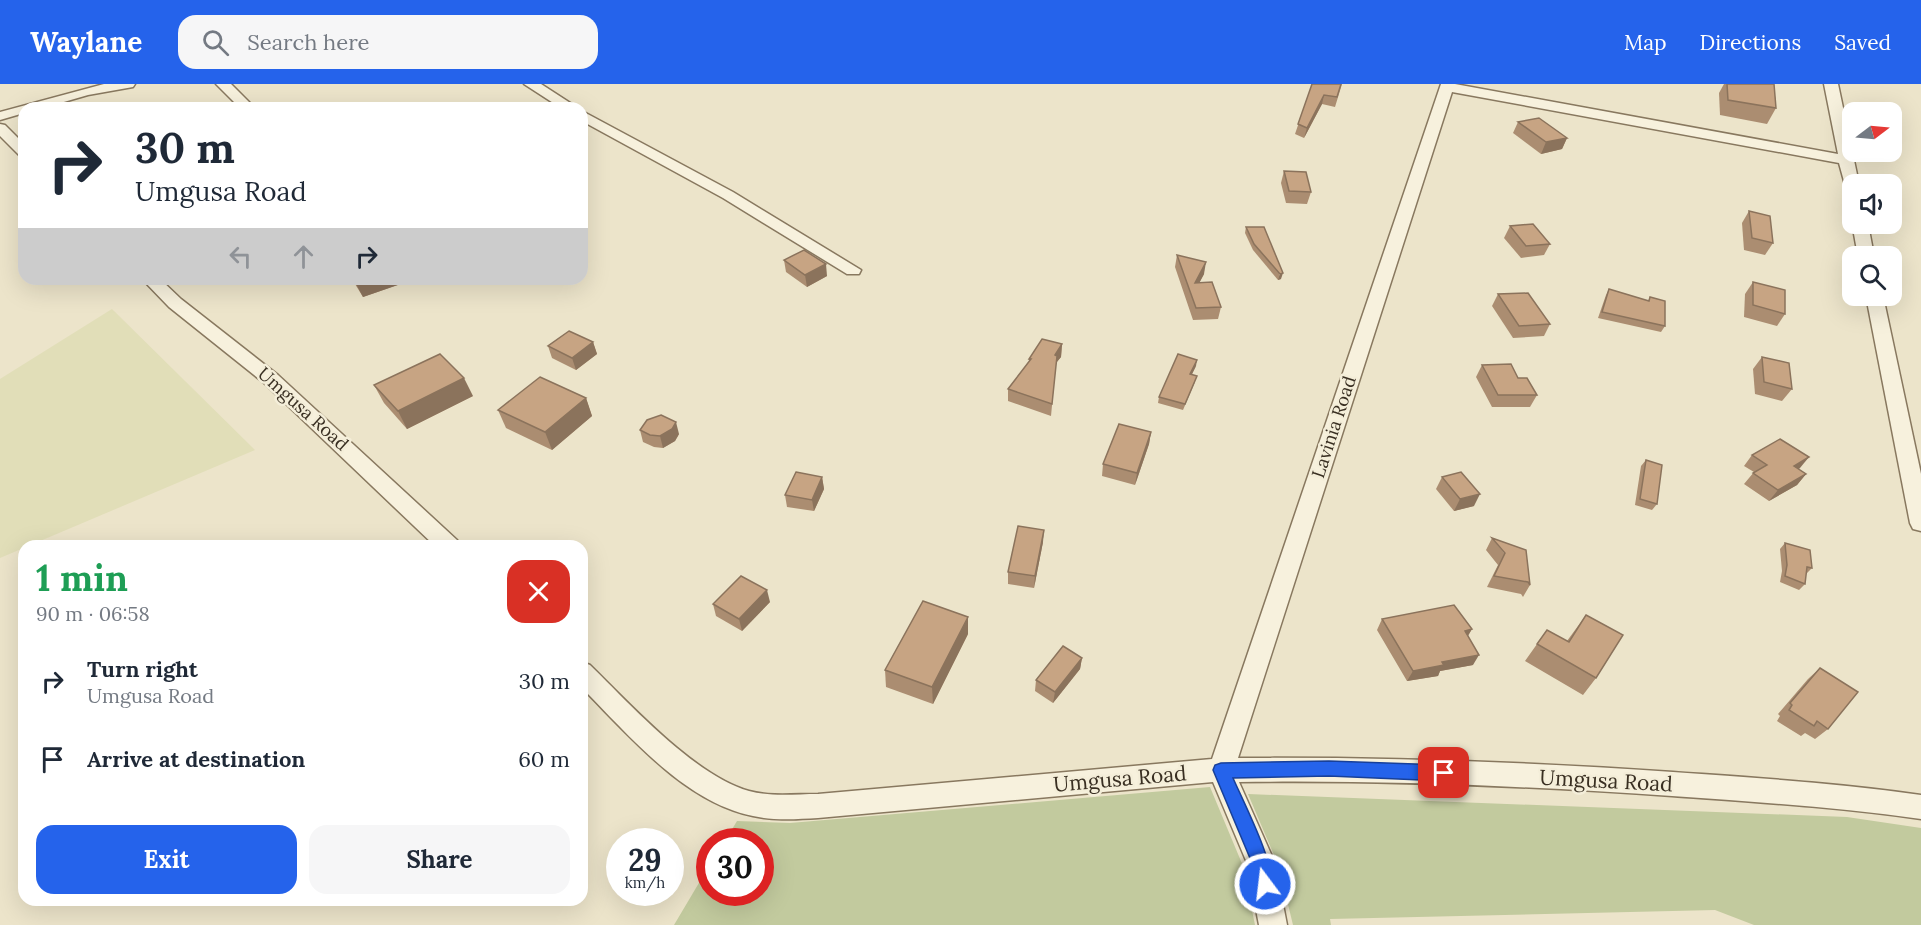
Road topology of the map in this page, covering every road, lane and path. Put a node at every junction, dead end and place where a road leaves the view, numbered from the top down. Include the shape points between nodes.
1 (128, 84) edge
2 (222, 84) edge
3 (531, 84) edge
4 (1831, 84) edge
5 (1448, 86) edge
6 (48, 102) edge
7 (242, 102) edge
8 (561, 102) edge
9 (18, 111) edge
10 (0, 116) edge
11 (588, 118) edge
12 (0, 128) edge
13 (1842, 140) edge
14 (18, 146) edge
15 (1842, 159) edge
16 (853, 270) dead end
17 (156, 285) edge
18 (1876, 306) edge
19 (1921, 523) edge
20 (443, 540) edge
21 (588, 678) edge
22 (1221, 770) junction
23 (1921, 807) edge
24 (1273, 925) edge

1 - 6 street
2 - 7 street
3 - 8 street
4 - 13 street
5 - 15 street
5 - 22 street, Lavinia Road
9 - 10 street
11 - 16 street
12 - 14 street
17 - 20 street, Umgusa Road via 279,386
18 - 19 street
21 - 22 street, Umgusa Road via 691,773 717,791 747,803 818,806
22 - 23 street, Umgusa Road via 1329,769 1582,778 1843,796
22 - 24 street via 1261,863

